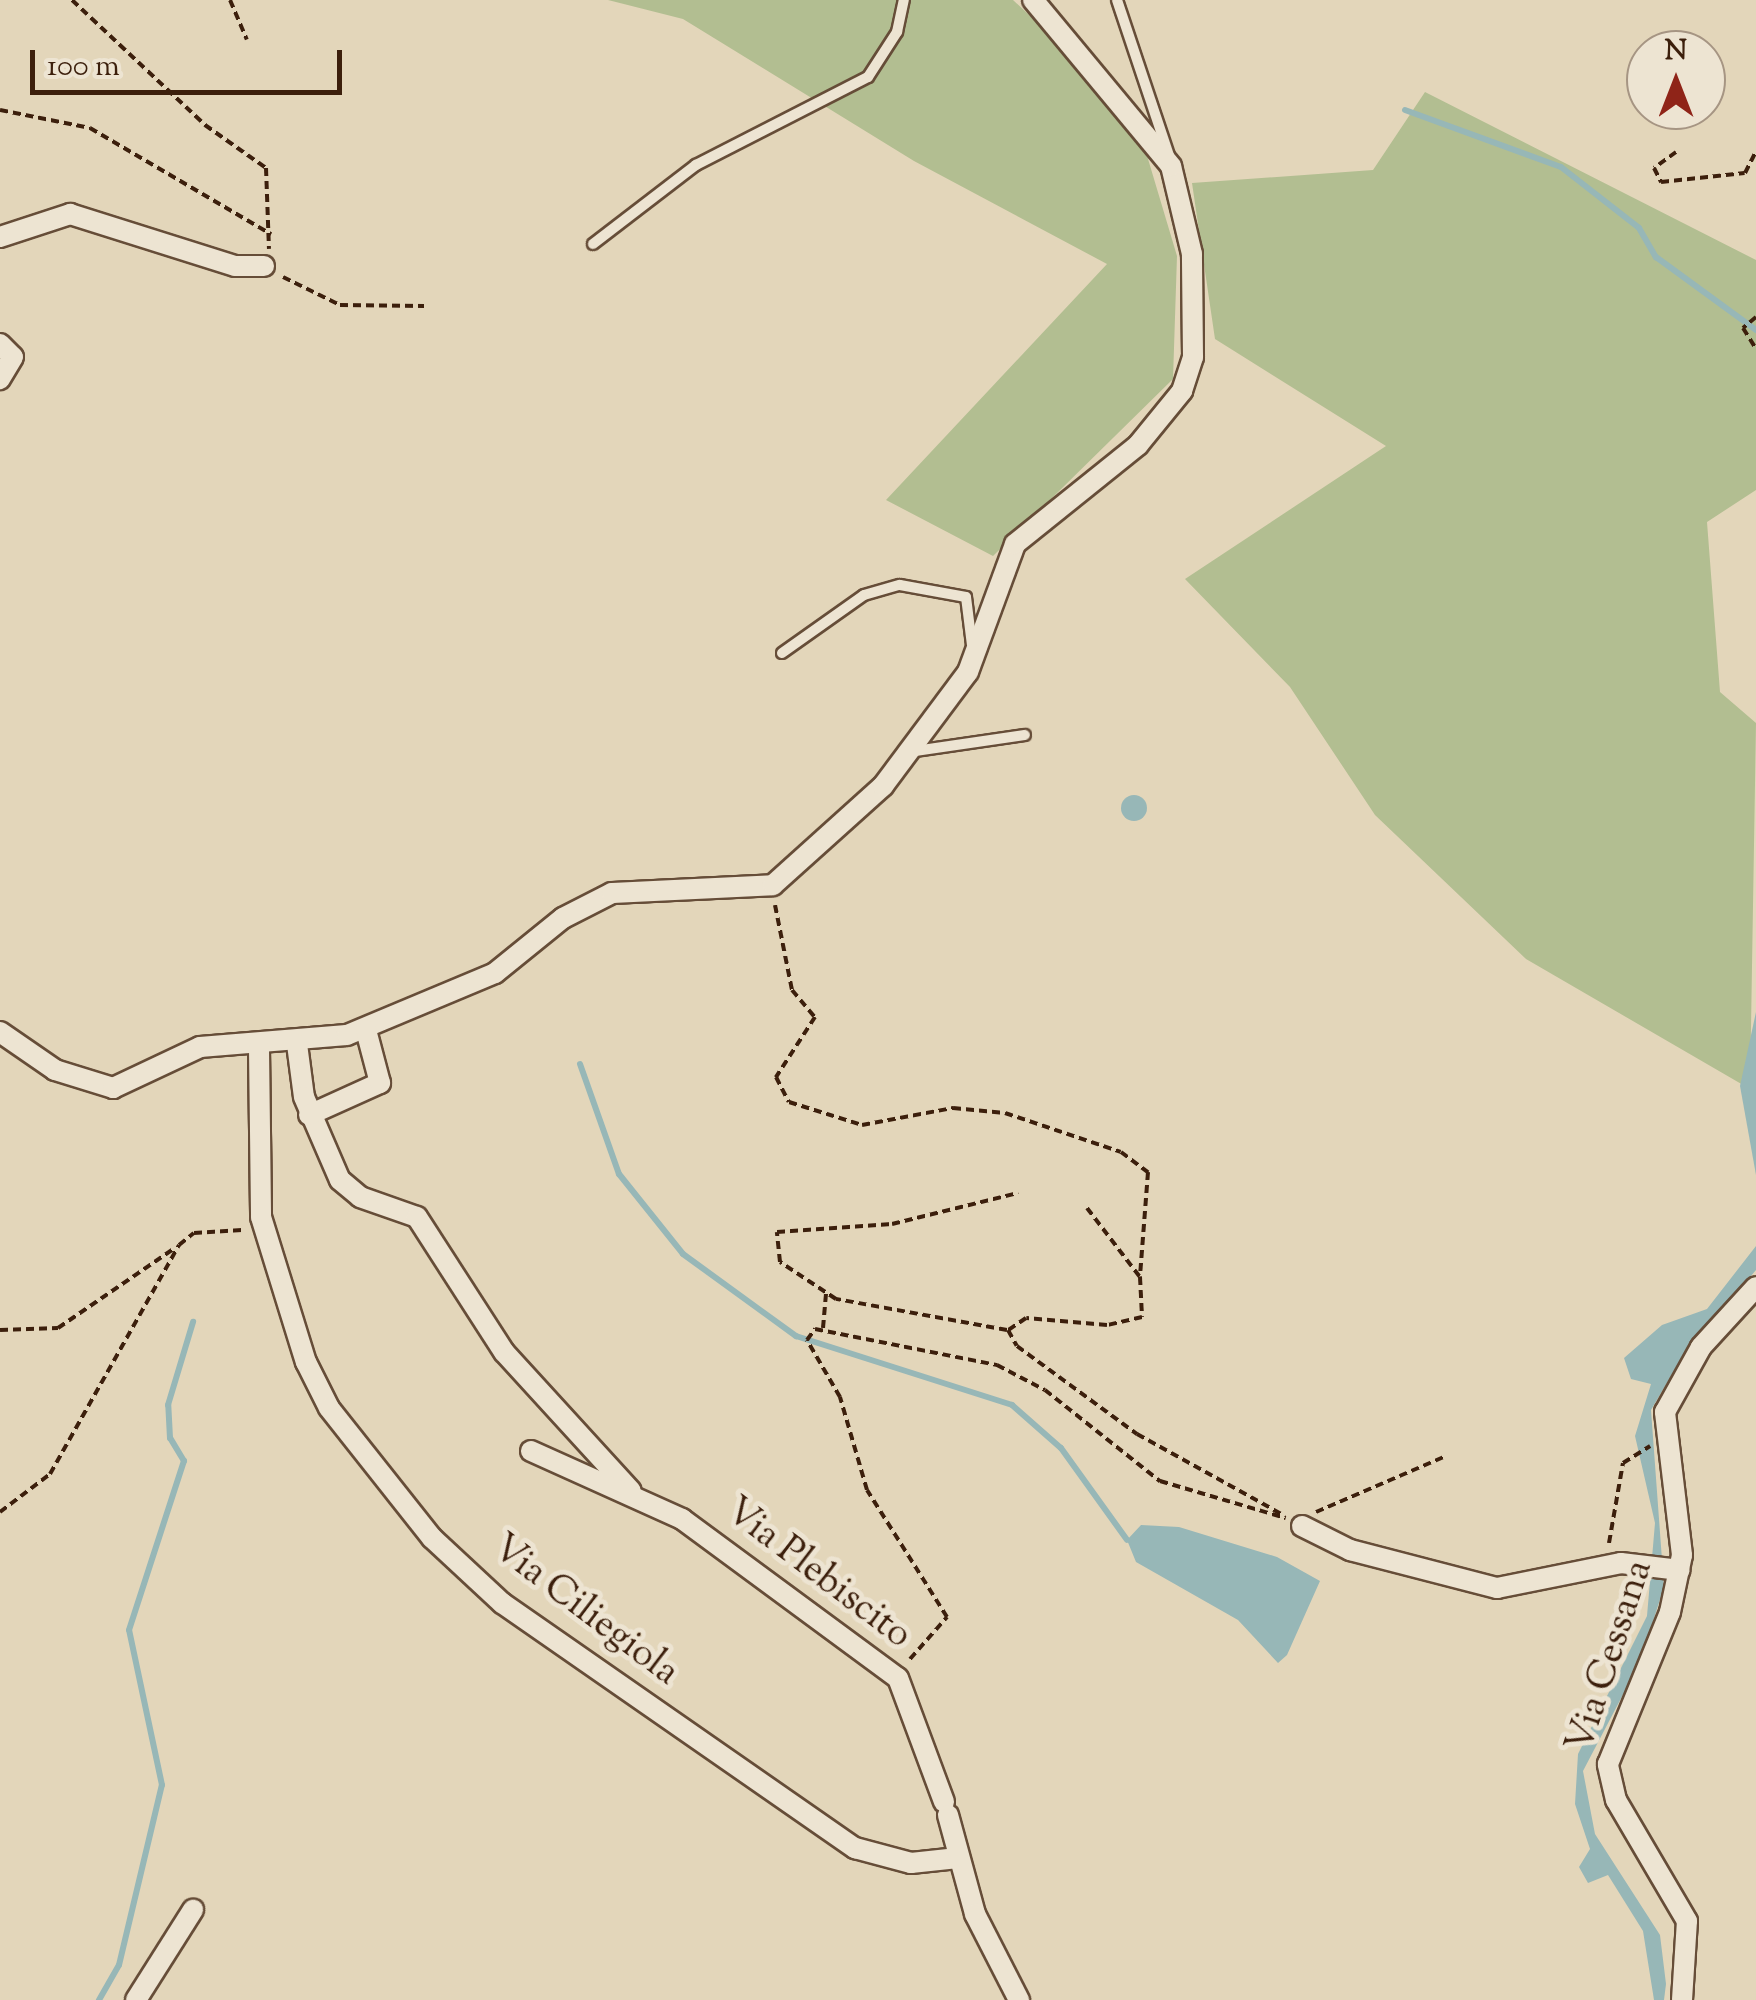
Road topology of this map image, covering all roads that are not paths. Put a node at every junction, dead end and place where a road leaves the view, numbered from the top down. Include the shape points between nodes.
1 (904, 0) edge
2 (1034, 0) edge
3 (1117, 0) edge
4 (1170, 166) junction
5 (0, 237) edge
6 (593, 244) dead end
7 (264, 266) road end
8 (0, 344) edge
9 (0, 380) edge
10 (782, 653) dead end
11 (972, 660) junction
12 (1025, 735) dead end
13 (915, 751) junction
14 (366, 1030) junction
15 (0, 1032) edge
16 (297, 1044) junction
17 (259, 1049) junction
18 (310, 1115) junction
19 (1756, 1287) edge
20 (531, 1450) dead end
21 (631, 1491) junction
22 (1303, 1519) road end
23 (1680, 1570) junction
24 (958, 1858) junction
25 (193, 1910) dead end
26 (136, 2000) edge
27 (1019, 2000) edge
28 (1682, 2000) edge

1 - 6 lane via 897,32 868,76 696,165
2 - 4 street
3 - 4 lane
4 - 11 street via 1196,309 1182,390 1138,445 1015,544
5 - 7 street via 70,214 234,266
8 - 9 street via 13,356
10 - 11 lane via 864,596 900,586 966,597
11 - 13 street
12 - 13 lane
13 - 14 street via 773,885 612,893 563,918 496,973
14 - 16 street
14 - 18 street via 380,1083
15 - 17 street via 103,1088 200,1046
16 - 17 street
16 - 18 street
17 - 24 street, Via Ciliegiola via 257,1185 270,1240 330,1408 432,1538 502,1603 854,1848 911,1863
18 - 21 street via 340,1180 360,1198 417,1217 504,1352
19 - 23 street, Via Cessana via 1681,1377 1663,1439 1682,1524
20 - 21 street
21 - 24 street, Via Plebiscito via 759,1567 898,1678
22 - 23 street via 1350,1550 1497,1588 1642,1563
23 - 28 street, Via Cessana via 1608,1772 1686,1921
24 - 27 street, Via Plebiscito
25 - 26 street

